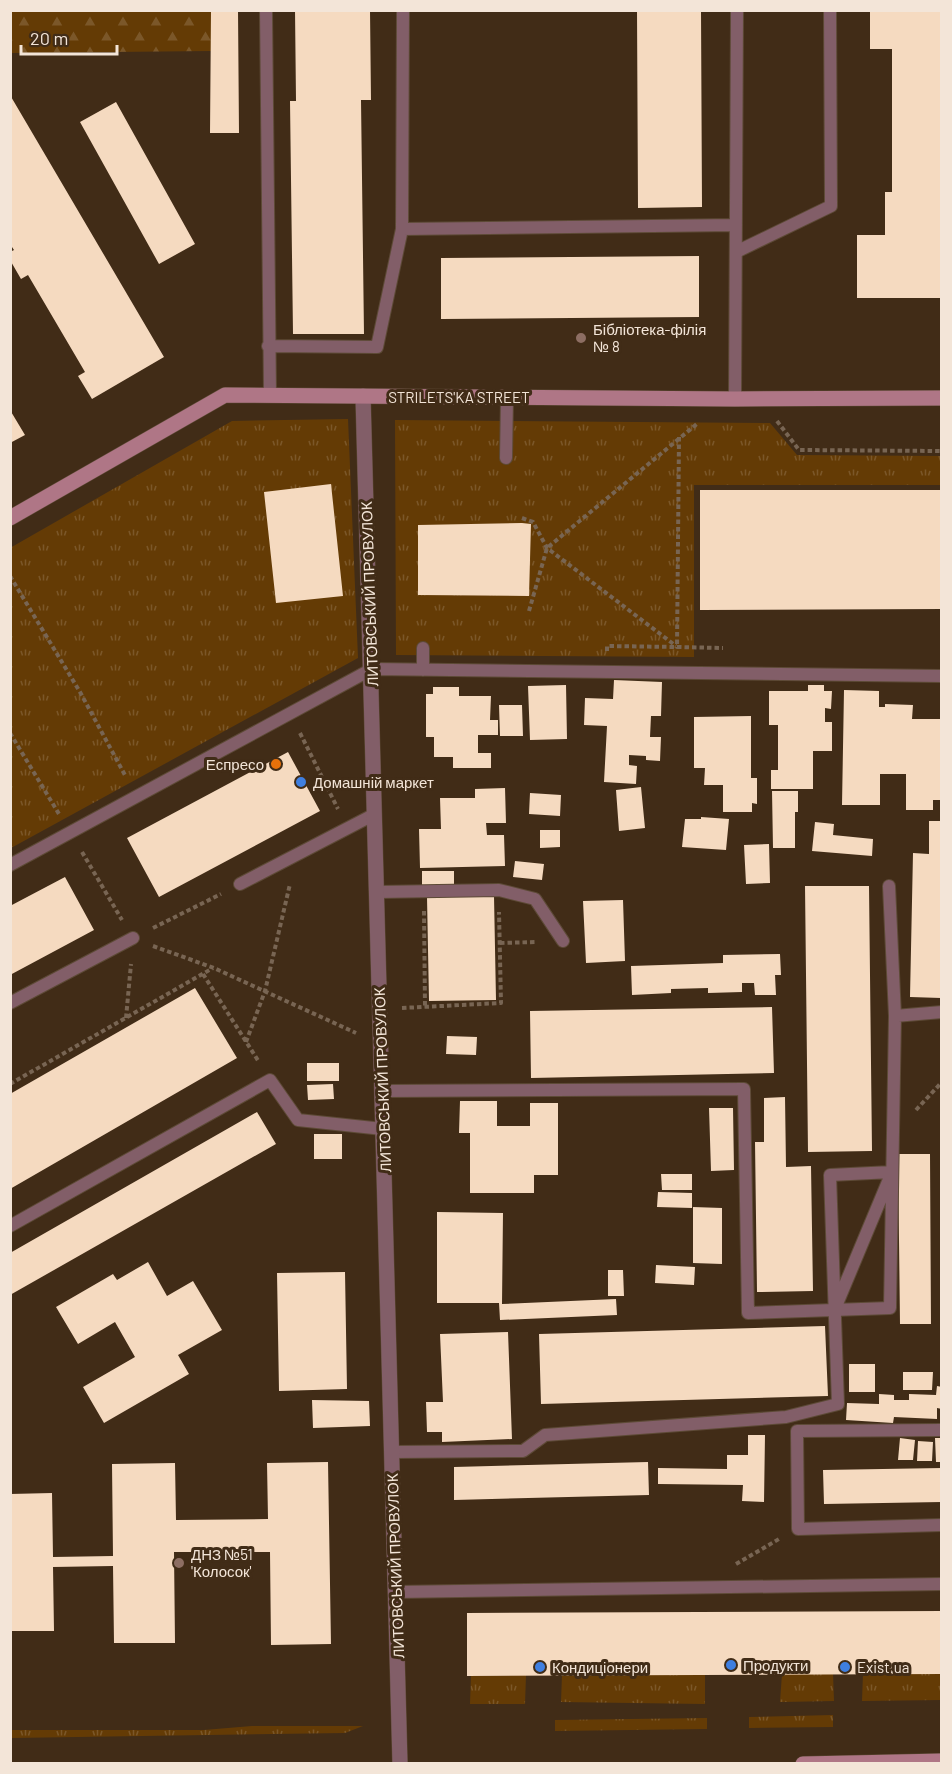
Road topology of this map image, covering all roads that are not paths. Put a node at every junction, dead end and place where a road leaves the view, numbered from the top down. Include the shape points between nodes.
1 (266, 10) edge
2 (403, 10) edge
3 (737, 10) edge
4 (830, 10) edge
5 (736, 225) junction
6 (402, 229) junction
7 (736, 252) junction
8 (268, 346) junction
9 (270, 395) junction
10 (363, 396) junction
11 (507, 397) junction
12 (942, 398) edge
13 (735, 399) junction
14 (506, 458) dead end
15 (10, 518) edge
16 (423, 648) dead end
17 (372, 669) junction
18 (423, 670) junction
19 (942, 676) edge
20 (375, 814) junction
21 (10, 865) edge
22 (240, 884) road end
23 (889, 886) dead end
24 (377, 892) junction
25 (133, 938) road end
26 (563, 941) road end
27 (10, 1003) edge
28 (942, 1012) edge
29 (895, 1016) junction
30 (383, 1091) junction
31 (383, 1129) junction
32 (892, 1172) junction
33 (10, 1226) edge
34 (834, 1311) junction
35 (786, 1418) junction
36 (942, 1430) edge
37 (797, 1431) junction
38 (392, 1452) junction
39 (942, 1525) edge
40 (942, 1584) edge
41 (396, 1592) junction
42 (942, 1761) edge
43 (400, 1764) edge
44 (802, 1764) edge

1 - 8 lane
2 - 6 lane
3 - 5 lane
4 - 7 lane via 831,206
5 - 6 lane
5 - 7 lane
6 - 8 lane via 377,347
7 - 13 lane
8 - 9 lane
9 - 10 street, STRILETS'KA STREET
9 - 15 street, STRILETS'KA STREET via 225,395
10 - 11 street, STRILETS'KA STREET
10 - 17 street, ЛИТОВСЬКИЙ ПРОВУЛОК
11 - 13 street, STRILETS'KA STREET
11 - 14 lane
12 - 13 street, STRILETS'KA STREET
16 - 18 lane
17 - 18 lane
17 - 20 street, ЛИТОВСЬКИЙ ПРОВУЛОК
17 - 21 lane
18 - 19 lane
20 - 22 lane
20 - 24 street, ЛИТОВСЬКИЙ ПРОВУЛОК
23 - 29 lane
24 - 26 lane via 499,890 535,899
24 - 30 street, ЛИТОВСЬКИЙ ПРОВУЛОК
25 - 27 lane
28 - 29 lane
29 - 32 lane
30 - 31 street, ЛИТОВСЬКИЙ ПРОВУЛОК
30 - 34 lane via 744,1089 748,1313
31 - 33 lane via 298,1120 270,1080
31 - 38 street, ЛИТОВСЬКИЙ ПРОВУЛОК
32 - 34 lane
32 - 34 lane via 890,1308
32 - 34 lane via 830,1175
34 - 35 lane via 838,1404
35 - 37 lane
35 - 38 lane via 544,1435 523,1451
36 - 37 lane
37 - 39 lane via 798,1528
38 - 41 street, ЛИТОВСЬКИЙ ПРОВУЛОК
40 - 41 lane
41 - 43 street, ЛИТОВСЬКИЙ ПРОВУЛОК
42 - 44 street

